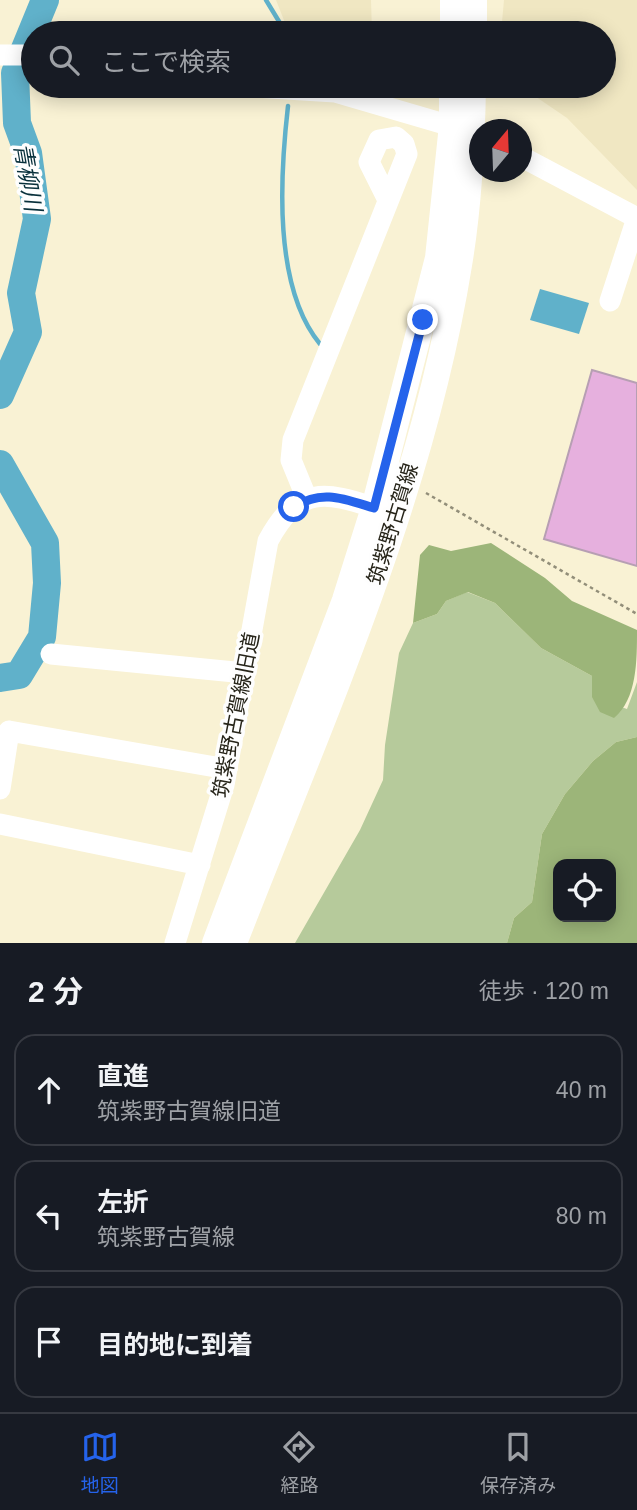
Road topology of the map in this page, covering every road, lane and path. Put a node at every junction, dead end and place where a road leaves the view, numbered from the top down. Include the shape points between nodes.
1 (453, 0) edge
2 (474, 0) edge
3 (453, 21) edge
4 (474, 21) edge
5 (355, 98) edge
6 (456, 98) edge
7 (472, 98) edge
8 (468, 131) edge
9 (532, 162) edge
10 (388, 200) dead end
11 (637, 218) edge
12 (610, 301) dead end
13 (408, 483) junction
14 (307, 499) junction
15 (386, 511) junction
16 (637, 614) edge
17 (51, 654) dead end
18 (245, 673) junction
19 (227, 769) junction
20 (0, 789) edge
21 (0, 824) edge
22 (200, 865) junction
23 (175, 943) edge
24 (215, 943) edge
25 (234, 943) edge

1 - 3 main road
2 - 4 main road
5 - 8 street
6 - 8 main road, 筑紫野古賀線
7 - 8 main road, 筑紫野古賀線
8 - 13 main road, 筑紫野古賀線 via 469,188 459,266
8 - 15 main road, 筑紫野古賀線
9 - 11 street
10 - 14 street via 293,440 291,460
11 - 12 street
13 - 15 main road, 筑紫野古賀線
13 - 16 path
14 - 15 street via 332,495
14 - 18 street, 筑紫野古賀線旧道 via 279,520 268,541
15 - 24 main road, 筑紫野古賀線 via 345,600
15 - 25 main road, 筑紫野古賀線 via 369,603
17 - 18 street
18 - 19 street, 筑紫野古賀線旧道
19 - 20 street via 9,731
19 - 22 street, 筑紫野古賀線旧道
21 - 22 street
22 - 23 street, 筑紫野古賀線旧道

